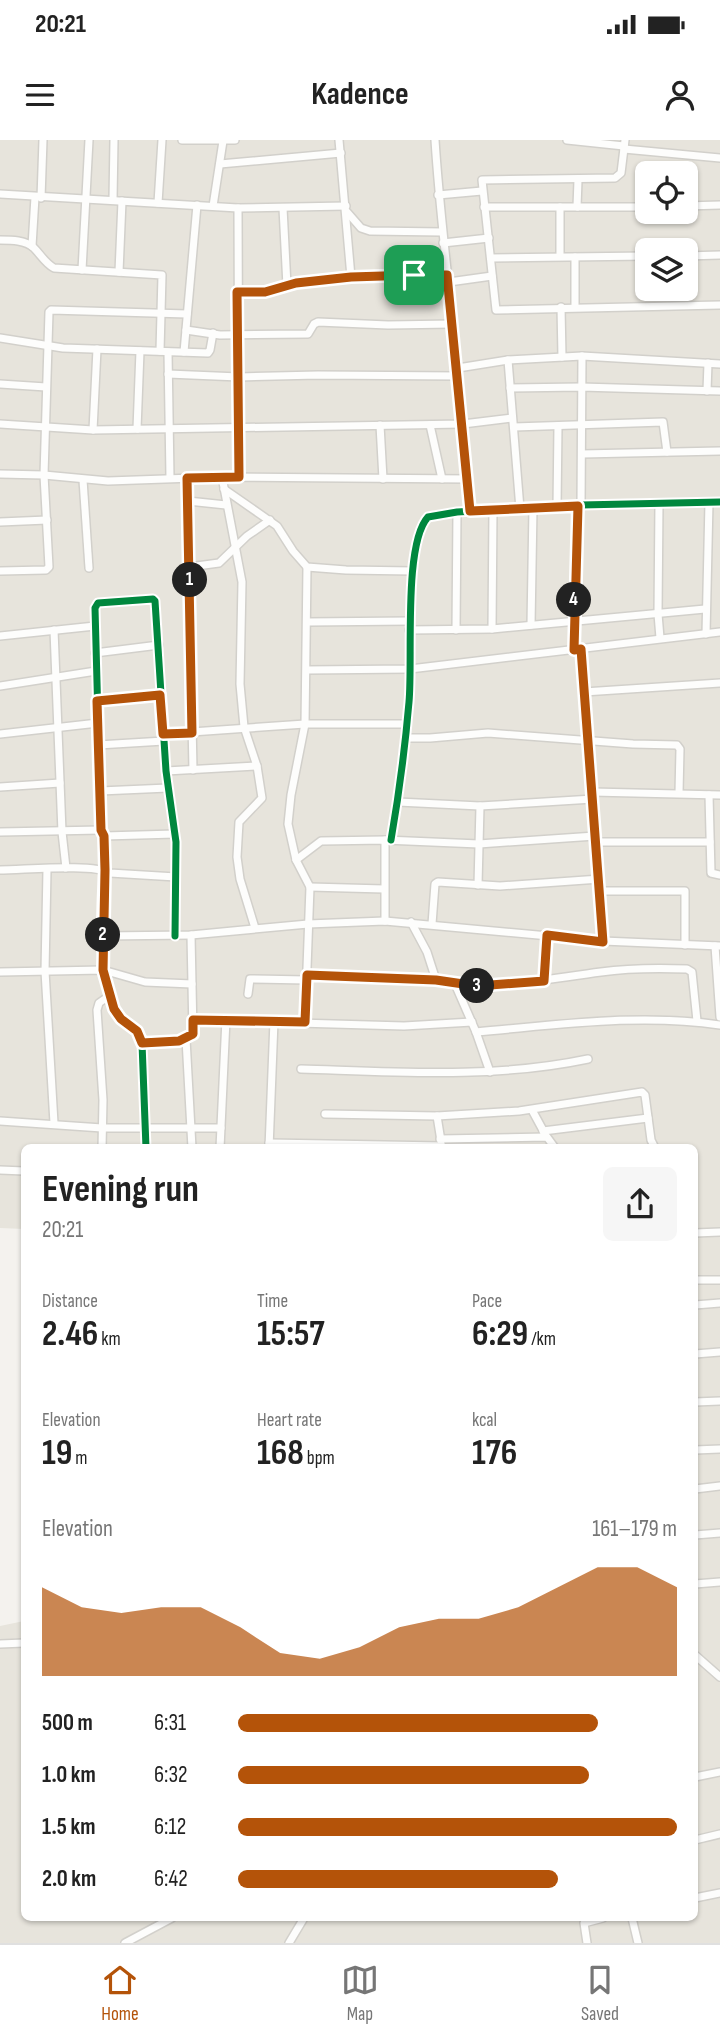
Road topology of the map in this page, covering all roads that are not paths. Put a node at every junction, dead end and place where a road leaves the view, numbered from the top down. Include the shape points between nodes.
1 (43, 140) edge
2 (89, 140) edge
3 (114, 140) edge
4 (162, 140) edge
5 (185, 140) edge
6 (234, 140) edge
7 (339, 140) edge
8 (435, 140) edge
9 (567, 140) edge
10 (223, 142) edge
11 (624, 145) edge
12 (341, 153) junction
13 (720, 158) edge
14 (220, 164) junction
15 (578, 180) junction
16 (482, 191) junction
17 (0, 194) edge
18 (438, 195) junction
19 (38, 197) junction
20 (85, 201) junction
21 (117, 201) junction
22 (158, 203) junction
23 (197, 205) junction
24 (720, 205) edge
25 (213, 206) junction
26 (635, 206) edge
27 (698, 206) edge
28 (484, 207) junction
29 (560, 207) junction
30 (238, 208) junction
31 (283, 208) junction
32 (577, 208) junction
33 (346, 209) junction
34 (442, 232) junction
35 (489, 239) junction
36 (0, 240) edge
37 (443, 243) junction
38 (32, 246) junction
39 (720, 255) edge
40 (559, 256) junction
41 (635, 256) edge
42 (698, 256) edge
43 (575, 257) junction
44 (491, 258) junction
45 (82, 270) junction
46 (119, 272) junction
47 (492, 276) junction
48 (351, 277) junction
49 (448, 278) junction
50 (287, 286) junction
51 (237, 292) junction
52 (720, 305) edge
53 (561, 307) junction
54 (575, 307) junction
55 (162, 312) junction
56 (187, 314) junction
57 (453, 324) junction
58 (186, 330) junction
59 (213, 333) junction
60 (239, 334) junction
61 (0, 338) edge
62 (48, 346) junction
63 (97, 349) junction
64 (139, 351) junction
65 (164, 351) junction
66 (184, 352) junction
67 (582, 356) junction
68 (562, 357) junction
69 (508, 360) junction
70 (708, 363) junction
71 (720, 364) edge
72 (458, 372) junction
73 (169, 374) junction
74 (239, 377) junction
75 (0, 384) edge
76 (46, 387) junction
77 (581, 387) junction
78 (510, 388) junction
79 (707, 391) junction
80 (720, 391) edge
81 (512, 418) junction
82 (0, 424) edge
83 (463, 424) junction
84 (380, 425) junction
85 (430, 425) junction
86 (240, 426) junction
87 (558, 426) junction
88 (582, 426) junction
89 (170, 427) junction
90 (514, 427) junction
91 (44, 428) junction
92 (137, 429) junction
93 (93, 430) junction
94 (720, 451) edge
95 (667, 452) junction
96 (582, 454) junction
97 (0, 474) edge
98 (44, 475) junction
99 (222, 477) junction
100 (239, 477) junction
101 (170, 478) junction
102 (187, 478) junction
103 (383, 479) junction
104 (442, 479) junction
105 (468, 479) junction
106 (83, 480) junction
107 (224, 489) junction
108 (188, 501) junction
109 (709, 502) junction
110 (720, 502) edge
111 (659, 503) junction
112 (226, 505) junction
113 (579, 506) junction
114 (557, 507) junction
115 (533, 508) junction
116 (520, 509) junction
117 (493, 510) junction
118 (470, 511) junction
119 (457, 512) junction
120 (47, 520) junction
121 (270, 520) junction
122 (0, 522) edge
123 (236, 547) junction
124 (189, 567) junction
125 (307, 567) junction
126 (89, 568) dead end
127 (0, 571) edge
128 (413, 571) junction
129 (705, 609) junction
130 (658, 614) junction
131 (410, 621) junction
132 (574, 621) junction
133 (308, 622) junction
134 (531, 625) junction
135 (95, 626) junction
136 (492, 629) junction
137 (54, 630) junction
138 (410, 630) junction
139 (456, 630) junction
140 (720, 632) edge
141 (706, 634) junction
142 (0, 636) edge
143 (660, 638) junction
144 (159, 645) junction
145 (577, 649) junction
146 (95, 653) junction
147 (410, 669) junction
148 (306, 670) junction
149 (96, 671) junction
150 (56, 676) junction
151 (720, 684) edge
152 (0, 686) edge
153 (584, 692) junction
154 (160, 695) junction
155 (97, 701) junction
156 (98, 723) junction
157 (305, 724) junction
158 (407, 724) junction
159 (58, 726) junction
160 (244, 727) junction
161 (192, 733) junction
162 (0, 734) edge
163 (164, 737) junction
164 (405, 738) junction
165 (589, 741) junction
166 (98, 745) junction
167 (257, 766) junction
168 (193, 770) junction
169 (166, 771) junction
170 (60, 783) junction
171 (0, 787) edge
172 (168, 788) junction
173 (100, 791) junction
174 (679, 793) junction
175 (593, 795) junction
176 (709, 795) junction
177 (720, 795) edge
178 (398, 802) junction
179 (481, 806) junction
180 (0, 832) edge
181 (62, 832) junction
182 (102, 833) junction
183 (175, 834) junction
184 (596, 839) junction
185 (388, 840) junction
186 (710, 842) junction
187 (480, 844) junction
188 (296, 860) junction
189 (66, 868) junction
190 (0, 870) edge
191 (47, 870) junction
192 (105, 870) junction
193 (720, 876) edge
194 (176, 877) junction
195 (600, 879) junction
196 (478, 885) junction
197 (310, 887) junction
198 (384, 889) junction
199 (600, 891) junction
200 (385, 920) junction
201 (411, 922) junction
202 (308, 924) junction
203 (432, 924) junction
204 (255, 928) junction
205 (547, 935) junction
206 (103, 936) junction
207 (175, 936) junction
208 (191, 936) junction
209 (603, 942) junction
210 (685, 945) junction
211 (717, 946) edge
212 (103, 970) junction
213 (45, 971) junction
214 (0, 972) edge
215 (307, 977) junction
216 (436, 980) junction
217 (544, 981) junction
218 (191, 984) junction
219 (455, 984) junction
220 (248, 995) dead end
221 (109, 996) junction
222 (720, 1017) edge
223 (226, 1019) junction
224 (193, 1020) junction
225 (274, 1021) junction
226 (697, 1021) junction
227 (305, 1022) junction
228 (472, 1022) junction
229 (720, 1025) edge
230 (476, 1032) junction
231 (186, 1039) junction
232 (142, 1043) junction
233 (588, 1059) dead end
234 (301, 1069) dead end
235 (490, 1072) junction
236 (532, 1110) junction
237 (324, 1114) dead end
238 (437, 1116) junction
239 (648, 1118) junction
240 (0, 1121) edge
241 (54, 1123) junction
242 (102, 1128) junction
243 (221, 1128) junction
244 (146, 1129) junction
245 (192, 1129) junction
246 (545, 1134) junction
247 (102, 1144) edge
248 (146, 1144) edge
249 (192, 1144) edge
250 (220, 1144) edge
251 (269, 1144) edge
252 (442, 1144) edge
253 (552, 1144) edge
254 (653, 1144) edge
255 (0, 1170) edge
256 (21, 1171) edge
257 (720, 1231) edge
258 (698, 1233) edge
259 (698, 1280) edge
260 (720, 1280) edge
261 (720, 1303) edge
262 (698, 1305) edge
263 (720, 1352) edge
264 (698, 1354) edge
265 (720, 1401) edge
266 (698, 1402) edge
267 (720, 1449) edge
268 (698, 1450) edge
269 (720, 1486) edge
270 (698, 1489) edge
271 (720, 1533) edge
272 (698, 1535) edge
273 (720, 1582) edge
274 (698, 1584) edge
275 (21, 1643) edge
276 (0, 1644) edge
277 (698, 1659) edge
278 (717, 1675) edge
279 (720, 1684) edge
280 (720, 1772) edge
281 (698, 1776) edge
282 (720, 1834) edge
283 (698, 1839) edge
284 (720, 1893) edge
285 (698, 1897) edge
286 (166, 1921) edge
287 (301, 1921) edge
288 (592, 1921) edge
289 (633, 1921) edge
290 (125, 1943) edge
291 (289, 1943) edge
292 (587, 1943) edge
293 (638, 1943) edge

1 - 19 street
2 - 20 street
3 - 21 street
4 - 22 street
5 - 10 street
6 - 10 street
7 - 12 street
8 - 18 street
9 - 11 street
10 - 14 street
11 - 13 street
11 - 15 street via 618,176
12 - 14 street
12 - 33 street
14 - 25 street
15 - 16 street via 484,179
15 - 32 street
16 - 18 street
16 - 28 street
17 - 19 street
18 - 34 street
19 - 20 street
19 - 38 street
20 - 21 street
20 - 45 street
21 - 22 street
21 - 46 street
22 - 23 street
23 - 25 street
23 - 56 street
24 - 27 street
25 - 30 street
26 - 32 street
28 - 29 street
28 - 35 street
29 - 32 street
29 - 40 street
30 - 31 street
30 - 51 street
31 - 33 street
31 - 50 street
33 - 34 street via 365,230
33 - 48 street
34 - 37 street
35 - 37 street
35 - 44 street
36 - 38 street
37 - 49 street
38 - 45 street via 50,267
39 - 42 street
40 - 43 street
40 - 44 street
41 - 43 street
43 - 54 street
44 - 47 street
45 - 46 street
46 - 55 street via 162,275
47 - 49 street
47 - 53 street via 496,310
48 - 49 street
48 - 50 street
49 - 57 street
50 - 51 street
51 - 60 street
52 - 54 street
53 - 54 street
53 - 68 street
55 - 56 street
55 - 62 street via 51,310 47,315
55 - 65 street
56 - 58 street
57 - 60 street via 318,322 308,334
57 - 72 street
58 - 59 street
58 - 66 street
59 - 60 street
59 - 66 street via 210,352
60 - 74 street
61 - 62 street
62 - 63 street
62 - 76 street
63 - 64 street
63 - 93 street
64 - 65 street
64 - 92 street
65 - 66 street
65 - 73 street
67 - 68 street
67 - 70 street
67 - 77 street
68 - 69 street
69 - 72 street
69 - 78 street
70 - 71 street
70 - 79 street
72 - 74 street
72 - 83 street
73 - 74 street
73 - 89 street
74 - 86 street
75 - 76 street
76 - 91 street
77 - 78 street
77 - 79 street
77 - 88 street
78 - 81 street
79 - 80 street
81 - 83 street
81 - 90 street
82 - 91 street
83 - 85 street
83 - 105 street
84 - 85 street
84 - 86 street
84 - 103 street
85 - 104 street
86 - 89 street
86 - 100 street
87 - 88 street
87 - 90 street
87 - 114 street
88 - 95 street via 663,422
88 - 96 street
89 - 92 street
89 - 101 street
90 - 116 street
91 - 93 street
91 - 98 street
92 - 93 street
94 - 95 street
95 - 96 street
96 - 113 street
97 - 98 street
98 - 106 street
98 - 120 street
99 - 100 street
99 - 102 street
99 - 107 street
100 - 103 street
101 - 102 street
101 - 106 street
102 - 108 street
103 - 104 street
104 - 105 street
105 - 118 street
106 - 126 street
107 - 112 street
107 - 121 street
108 - 112 street
108 - 124 street
109 - 110 street
109 - 111 street
109 - 129 street
111 - 113 street
111 - 130 street
112 - 123 street
113 - 114 street
113 - 132 street
114 - 115 street
115 - 116 street
115 - 134 street
116 - 117 street
117 - 118 street
117 - 136 street
118 - 119 street
119 - 128 street via 434,514 422,523
119 - 139 street
120 - 122 street
120 - 127 street via 48,569
121 - 123 street
121 - 125 street
123 - 124 street via 219,563
123 - 160 street via 242,582
124 - 161 street
125 - 128 street
125 - 133 street
128 - 131 street
129 - 130 street
129 - 141 street
130 - 132 street
130 - 143 street
131 - 133 street
131 - 138 street
132 - 134 street
132 - 145 street
133 - 148 street
134 - 136 street
135 - 137 street
135 - 144 street via 97,603 153,599
135 - 146 street
136 - 139 street
137 - 142 street
137 - 150 street
138 - 139 street
138 - 147 street
140 - 141 street
141 - 143 street
143 - 145 street
144 - 146 street
144 - 154 street
145 - 147 street
145 - 153 street
146 - 149 street
147 - 148 street
147 - 158 street
148 - 157 street
149 - 150 street
149 - 155 street
150 - 152 street
150 - 159 street
151 - 153 street
153 - 165 street
154 - 155 street
154 - 163 street
155 - 156 street
156 - 159 street
156 - 166 street
157 - 158 street
157 - 160 street
157 - 188 street via 288,824
158 - 164 street
159 - 162 street
159 - 170 street
160 - 161 street
160 - 167 street
161 - 163 street
161 - 168 street
163 - 166 street
163 - 169 street
164 - 165 street via 488,733
164 - 178 street
165 - 174 street via 680,746
165 - 175 street
166 - 173 street
167 - 168 street
167 - 204 street via 262,798 239,822 237,857
168 - 169 street
169 - 172 street
170 - 171 street
170 - 181 street
172 - 173 street
172 - 183 street
173 - 182 street
174 - 175 street
174 - 176 street
175 - 179 street
175 - 184 street
176 - 177 street
176 - 186 street
178 - 179 street
178 - 185 street
179 - 187 street
180 - 181 street
181 - 182 street
181 - 189 street
182 - 183 street
182 - 192 street
183 - 194 street
184 - 186 street
184 - 187 street
184 - 195 street
185 - 187 street
185 - 188 street via 321,841
185 - 198 street
186 - 193 street via 711,873
187 - 196 street
188 - 197 street
189 - 191 street
189 - 192 street
190 - 191 street
191 - 213 street
192 - 194 street
192 - 206 street
194 - 207 street
195 - 196 street
195 - 199 street
196 - 203 street via 436,883
197 - 198 street
197 - 202 street
198 - 200 street
199 - 209 street
199 - 210 street via 685,891
200 - 201 street
200 - 202 street
201 - 203 street
201 - 216 street
202 - 204 street
202 - 215 street
203 - 205 street
204 - 208 street
205 - 209 street
205 - 217 street
206 - 207 street
206 - 212 street
207 - 208 street
208 - 218 street
209 - 210 street
210 - 211 street
211 - 222 street
212 - 213 street
212 - 218 street via 145,982
212 - 221 street
213 - 214 street
213 - 241 street
215 - 216 street
215 - 220 street via 250,979
215 - 227 street
216 - 219 street
217 - 219 street
217 - 226 street via 624,970 690,970
218 - 224 street
219 - 228 street
221 - 232 street via 117,1015 137,1031
221 - 242 street via 97,1010
223 - 224 street
223 - 225 street
223 - 243 street
224 - 231 street via 193,1034
225 - 227 street
225 - 251 street
226 - 229 street
226 - 230 street via 595,1021
227 - 228 street via 404,1026
228 - 230 street
230 - 235 street
231 - 232 street
231 - 245 street
232 - 244 street
233 - 235 street
234 - 235 street
236 - 238 street
236 - 239 street via 642,1092
236 - 246 street
237 - 238 street
238 - 252 street
239 - 246 street
239 - 254 street
240 - 241 street
241 - 242 street
242 - 244 street
242 - 247 street
243 - 245 street
243 - 250 street
244 - 245 street
244 - 248 street
245 - 249 street
246 - 252 street
246 - 253 street
255 - 256 street
257 - 258 street
259 - 260 street
261 - 262 street
263 - 264 street
265 - 266 street
267 - 268 street
269 - 270 street
271 - 272 street
273 - 274 street
275 - 276 street
277 - 278 street
278 - 279 street
280 - 281 street
282 - 283 street
284 - 285 street
286 - 290 street
287 - 291 street
288 - 292 street via 584,1923
289 - 293 street

